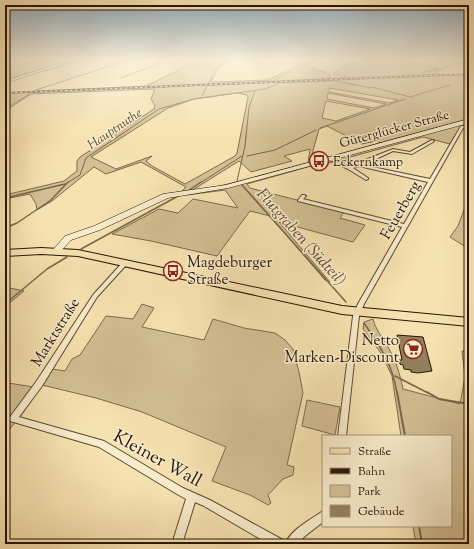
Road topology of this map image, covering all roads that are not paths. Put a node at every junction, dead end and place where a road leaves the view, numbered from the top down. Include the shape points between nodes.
1 (469, 121) edge
2 (469, 128) edge
3 (432, 141) dead end
4 (330, 159) junction
5 (359, 165) junction
6 (350, 168) junction
7 (366, 179) dead end
8 (431, 181) junction
9 (304, 196) dead end
10 (406, 226) junction
11 (56, 251) junction
12 (5, 253) edge
13 (125, 263) junction
14 (358, 312) junction
15 (469, 322) edge
16 (13, 419) joint
17 (342, 435) edge
18 (192, 496) junction
19 (322, 517) edge
20 (177, 544) edge
21 (279, 544) edge
22 (290, 544) edge

1 - 4 street, Güterglücker Straße
2 - 8 street, Feuerberg via 462,127
3 - 5 street via 411,153 393,150
4 - 6 street
4 - 11 street, Güterglücker Straße via 221,188 166,196 97,228 68,238
5 - 6 street
5 - 8 street
6 - 7 street
8 - 10 street, Feuerberg
9 - 10 street via 300,200
10 - 14 street, Feuerberg
11 - 12 main road
11 - 13 main road
13 - 14 main road
13 - 16 street, Marktstraße via 95,296 40,384
14 - 15 main road
14 - 17 street, Feuerberg
16 - 18 street, Kleiner Wall via 101,444
18 - 20 street
18 - 21 street, Kleiner Wall
19 - 22 street

